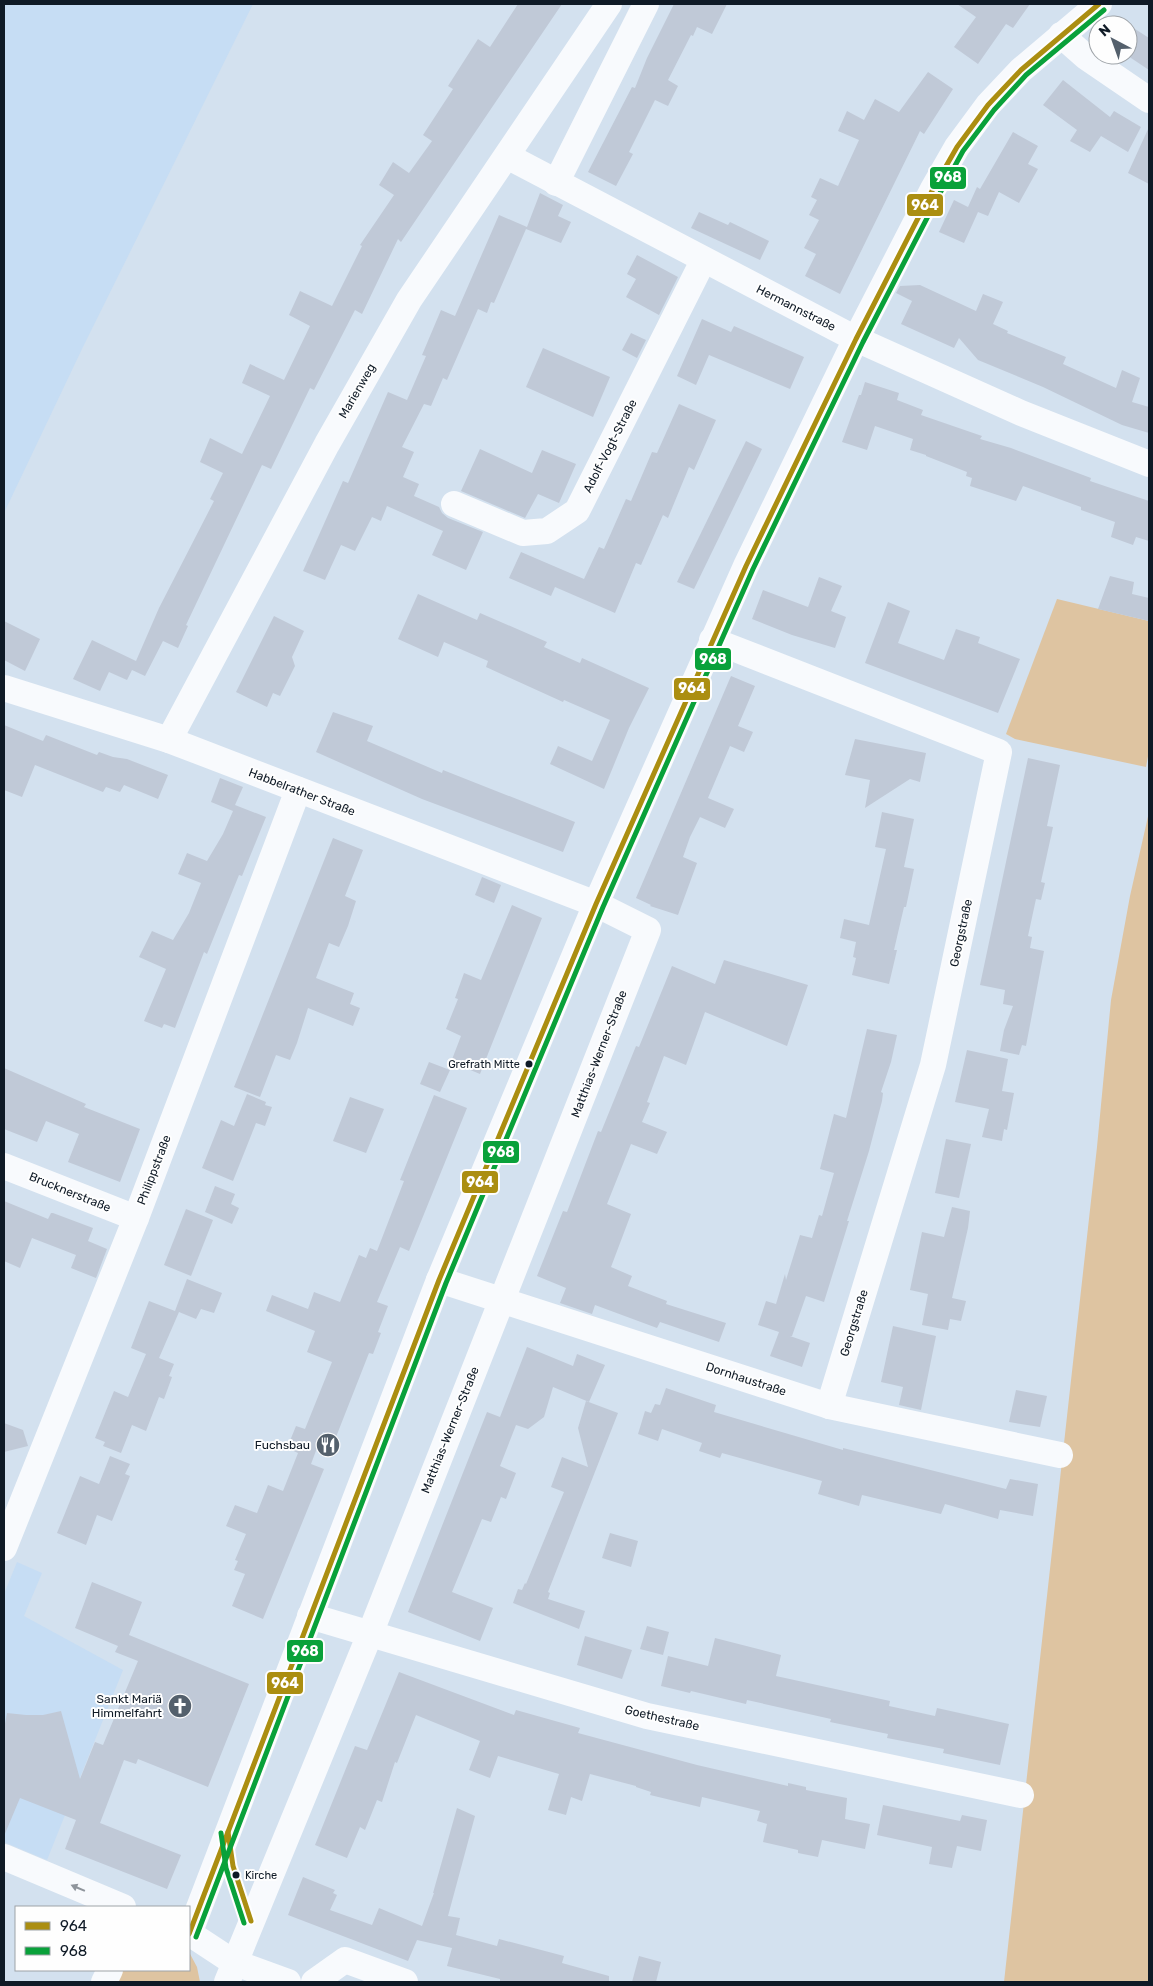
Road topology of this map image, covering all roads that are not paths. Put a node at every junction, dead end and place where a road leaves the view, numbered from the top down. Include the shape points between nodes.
1 (608, 4) edge
2 (646, 4) edge
3 (1099, 4) edge
4 (1061, 35) junction
5 (573, 58) junction
6 (608, 78) junction
7 (1149, 100) edge
8 (507, 156) junction
9 (556, 183) junction
10 (703, 261) junction
11 (856, 339) junction
12 (1149, 464) edge
13 (454, 504) dead end
14 (712, 640) junction
15 (4, 688) edge
16 (168, 740) junction
17 (298, 790) junction
18 (596, 904) junction
19 (4, 1166) edge
20 (136, 1218) junction
21 (438, 1280) junction
22 (502, 1301) junction
23 (829, 1406) junction
24 (1060, 1455) dead end
25 (12, 1504) edge
26 (4, 1548) edge
27 (310, 1616) junction
28 (370, 1634) junction
29 (1021, 1795) dead end
30 (4, 1857) edge
31 (121, 1906) edge
32 (190, 1931) edge
33 (190, 1935) edge
34 (230, 1972) edge
35 (288, 1982) edge
36 (314, 1982) edge
37 (405, 1982) edge

1 - 5 street, Marienweg
2 - 6 street
3 - 4 street
4 - 7 street via 1086,57
4 - 11 street via 988,105 957,147
5 - 6 street
5 - 8 street, Marienweg
6 - 9 street
8 - 9 street, Hermannstraße
8 - 16 street, Marienweg via 409,300 326,444
9 - 10 street, Hermannstraße
10 - 11 street, Hermannstraße
10 - 13 street, Adolf-Vogt-Straße via 577,511 547,531 523,533
11 - 12 street, Hermannstraße via 1021,413
11 - 14 street
14 - 18 street
14 - 23 street, Georgstraße via 999,752 933,1066
15 - 16 street, Habbelrather Straße
16 - 17 street, Habbelrather Straße
17 - 18 street, Habbelrather Straße
17 - 20 street, Philippstraße
18 - 21 street
18 - 22 street, Matthias-Werner-Straße via 648,930
19 - 20 street, Brucknerstraße
20 - 25 street, Philippstraße
21 - 22 street, Dornhaustraße
21 - 27 street
22 - 23 street, Dornhaustraße
22 - 28 street, Matthias-Werner-Straße
23 - 24 street, Dornhaustraße
25 - 26 street, Philippstraße
27 - 28 street, Goethestraße
27 - 32 street
28 - 29 street, Goethestraße via 647,1716
28 - 34 street, Matthias-Werner-Straße
31 -> 30 street
33 - 34 street
34 - 35 street
36 - 37 street via 345,1960

